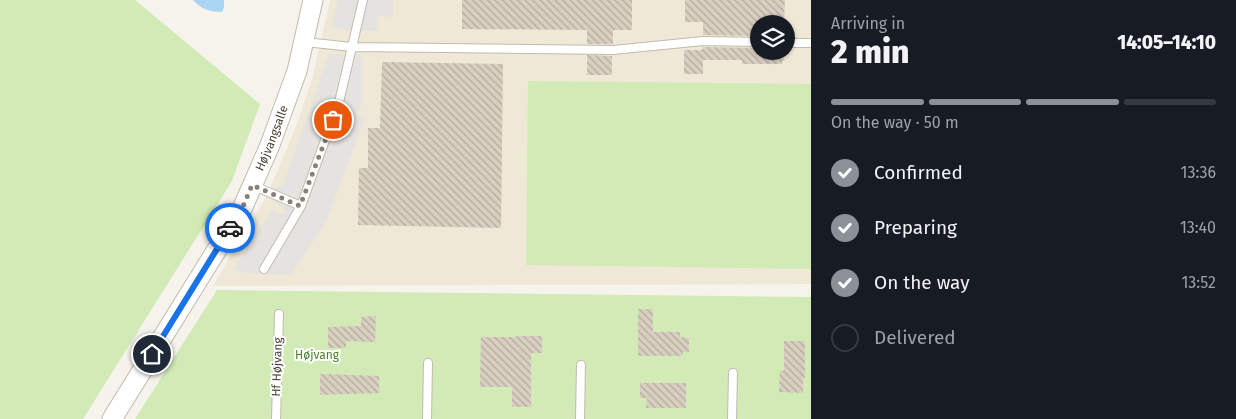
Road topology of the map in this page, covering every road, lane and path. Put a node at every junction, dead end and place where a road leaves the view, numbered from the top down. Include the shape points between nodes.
1 (313, 0) edge
2 (362, 0) edge
3 (305, 42) junction
4 (750, 42) edge
5 (795, 43) edge
6 (811, 43) edge
7 (352, 47) junction
8 (252, 185) junction
9 (300, 206) junction
10 (264, 269) dead end
11 (279, 314) dead end
12 (428, 363) dead end
13 (581, 365) dead end
14 (733, 372) dead end
15 (112, 419) edge
16 (276, 419) edge
17 (427, 419) edge
18 (580, 419) edge
19 (732, 419) edge

1 - 3 street, Højvangsalle
2 - 7 lane
3 - 7 lane
3 - 8 street, Højvangsalle via 284,108
4 - 7 lane via 702,41 613,50
5 - 6 lane
7 - 9 lane via 339,102
8 - 9 lane
8 - 15 street, Højvangsalle via 242,209
9 - 10 lane
11 - 16 lane, Hf Højvang
12 - 17 lane
13 - 18 lane
14 - 19 lane

